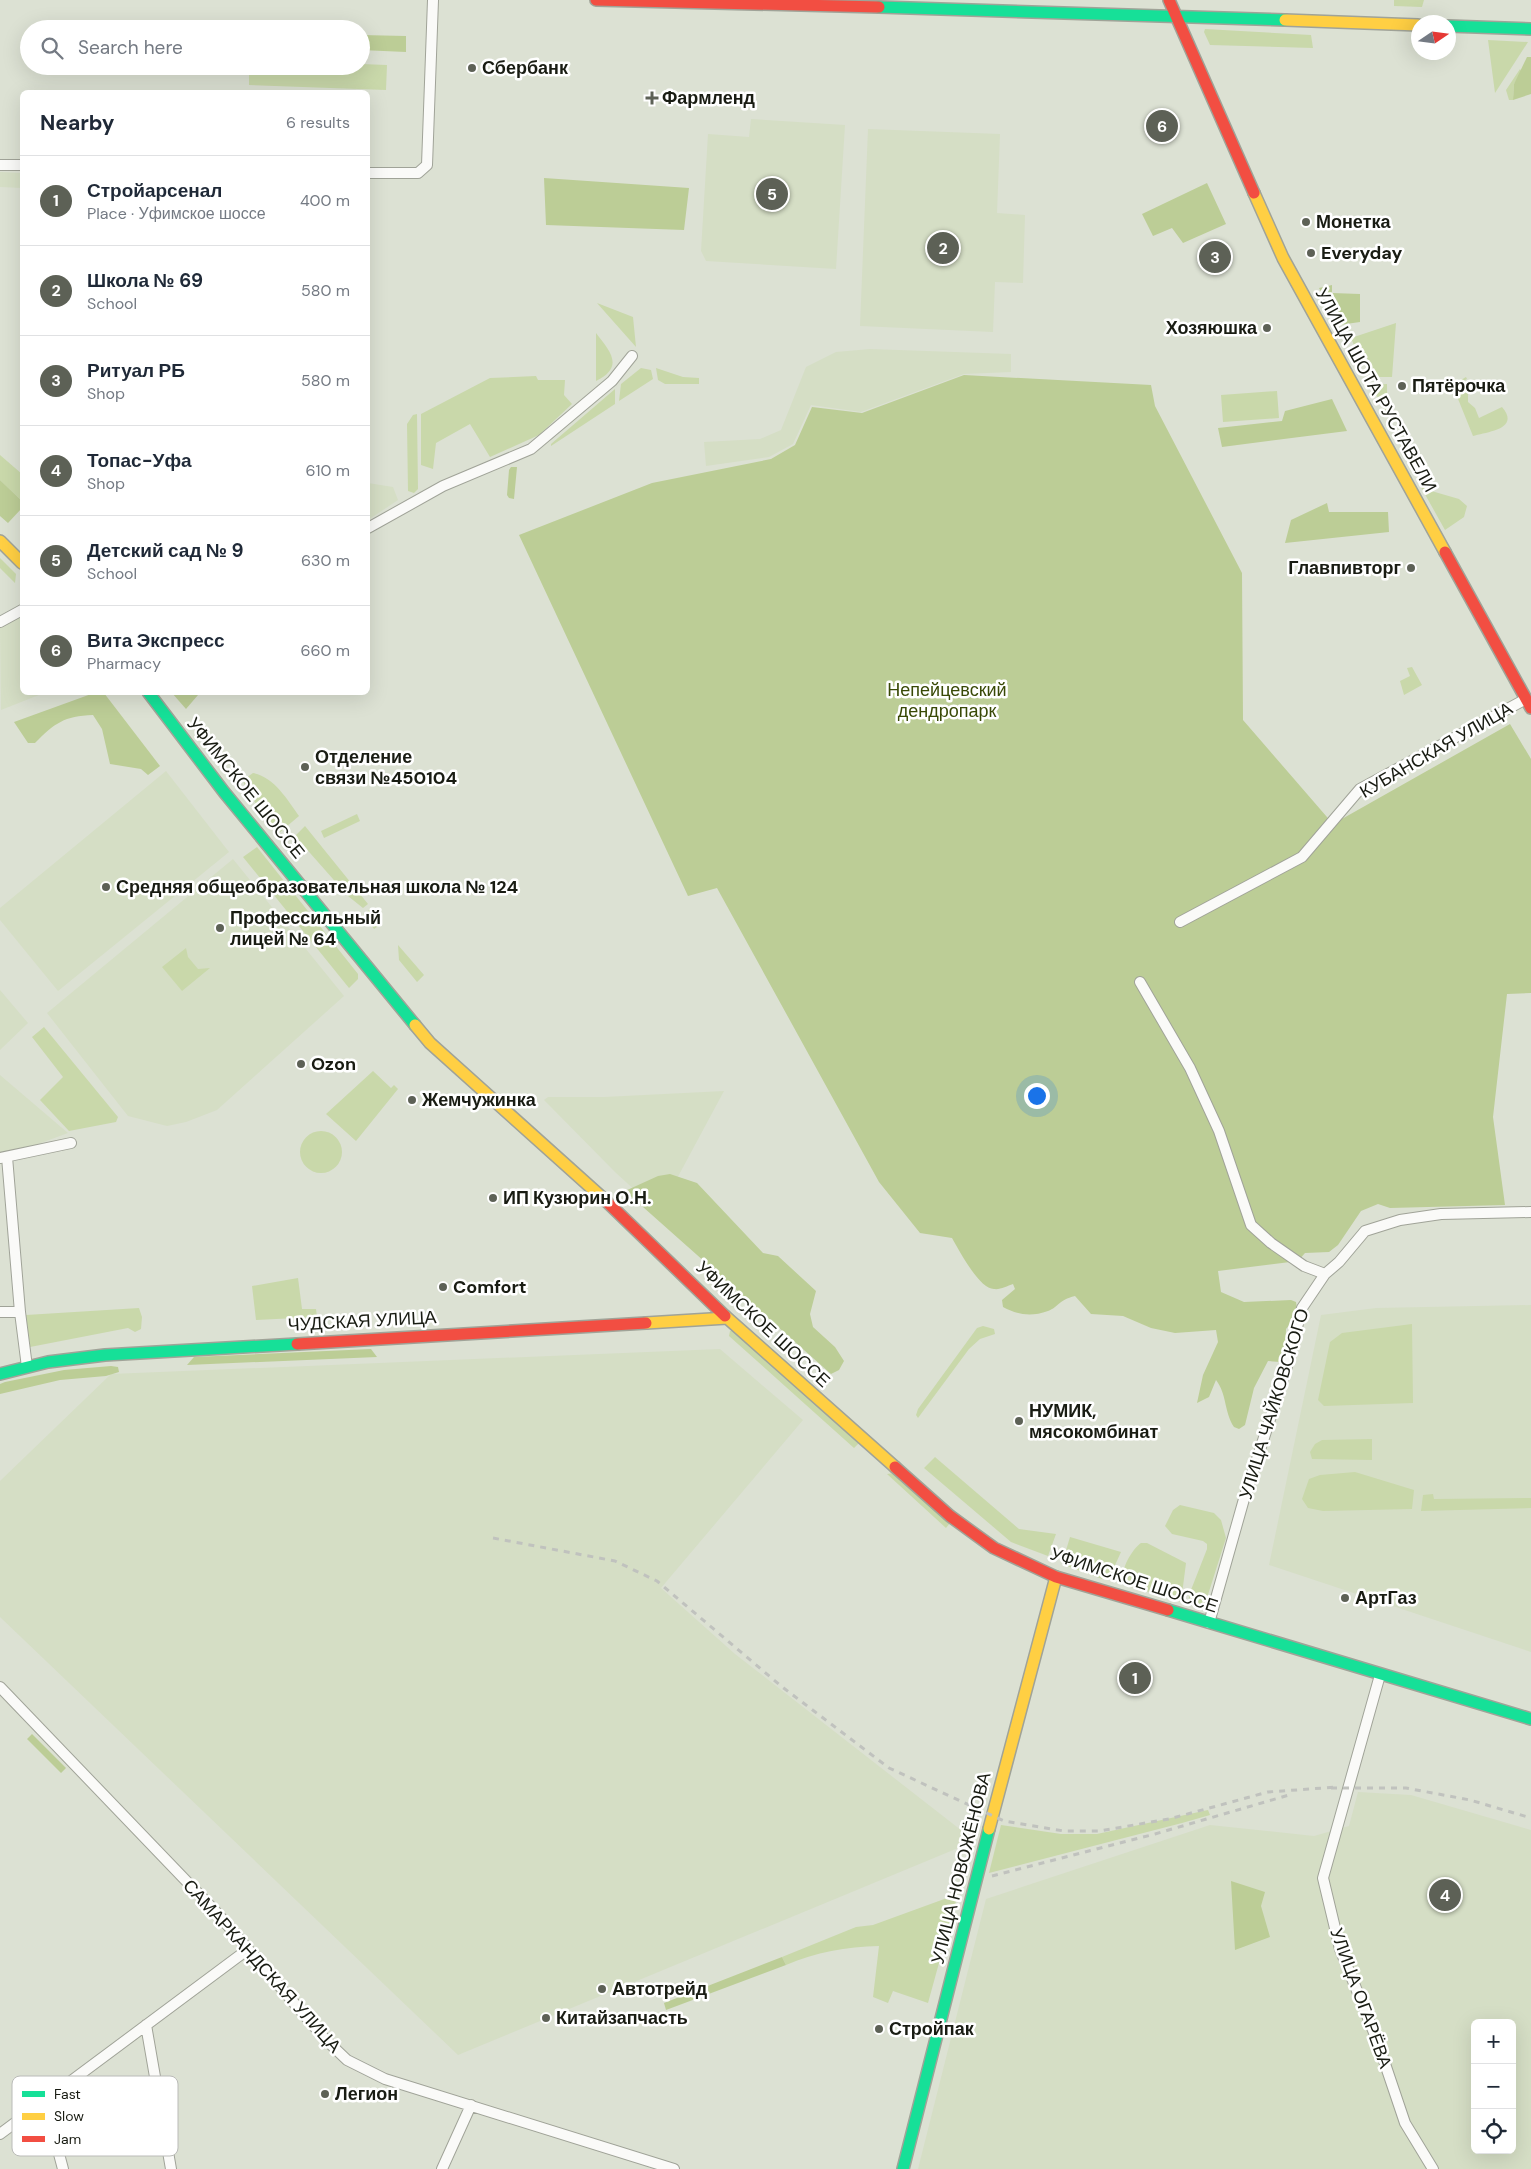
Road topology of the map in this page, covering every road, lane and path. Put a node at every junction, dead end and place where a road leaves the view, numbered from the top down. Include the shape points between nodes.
1 (433, 0) edge
2 (596, 0) edge
3 (1169, 0) edge
4 (1178, 18) junction
5 (1411, 25) edge
6 (1456, 26) edge
7 (1531, 29) edge
8 (0, 165) edge
9 (20, 165) edge
10 (370, 173) edge
11 (632, 356) dead end
12 (370, 527) edge
13 (0, 541) edge
14 (20, 561) edge
15 (20, 611) edge
16 (0, 622) edge
17 (150, 695) edge
18 (1528, 703) edge
19 (1180, 922) dead end
20 (1140, 982) dead end
21 (71, 1143) dead end
22 (4, 1157) edge
23 (1531, 1212) edge
24 (1325, 1274) junction
25 (0, 1312) edge
26 (20, 1312) junction
27 (727, 1318) junction
28 (27, 1368) junction
29 (0, 1374) edge
30 (1056, 1577) junction
31 (1209, 1623) junction
32 (1380, 1675) junction
33 (0, 1687) edge
34 (1531, 1719) edge
35 (247, 1950) junction
36 (146, 2026) junction
37 (79, 2076) edge
38 (155, 2076) edge
39 (470, 2105) junction
40 (12, 2125) edge
41 (0, 2134) edge
42 (60, 2156) edge
43 (169, 2156) edge
44 (63, 2169) edge
45 (171, 2169) edge
46 (442, 2169) edge
47 (674, 2169) edge
48 (903, 2169) edge
49 (1433, 2169) edge

1 - 10 street via 427,165 418,173
2 - 4 main road via 936,8
3 - 4 main road, УЛИЦА ШОТА РУСТАВЕЛИ
4 - 5 main road
4 - 18 main road, УЛИЦА ШОТА РУСТАВЕЛИ via 1283,258
6 - 7 main road
8 - 9 street
11 - 12 street via 612,381 531,449 443,486
13 - 14 main road
15 - 16 street
17 - 27 main road, УФИМСКОЕ ШОССЕ via 230,799 430,1043 626,1219
18 - 19 street, КУБАНСКАЯ УЛИЦА via 1360,788 1302,857
20 - 24 street via 1190,1068 1220,1131 1252,1224 1271,1243 1304,1266
21 - 22 street
22 - 26 street
23 - 24 street, УЛИЦА ЧАЙКОВСКОГО via 1441,1214 1400,1220 1365,1231
24 - 31 street, УЛИЦА ЧАЙКОВСКОГО via 1302,1308
25 - 26 street
26 - 28 street
27 - 28 main road, ЧУДСКАЯ УЛИЦА via 105,1355
27 - 30 main road, УФИМСКОЕ ШОССЕ via 950,1516 994,1548
28 - 29 main road, ЧУДСКАЯ УЛИЦА
30 - 31 main road, УФИМСКОЕ ШОССЕ
30 - 48 main road, УЛИЦА НОВОЖЁНОВА
31 - 32 main road, УФИМСКОЕ ШОССЕ
32 - 34 main road, УФИМСКОЕ ШОССЕ
32 - 49 street, УЛИЦА ОГАРЁВА via 1323,1878 1340,1950 1377,2040 1405,2123
33 - 35 street, САМАРКАНДСКАЯ УЛИЦА via 217,1912
35 - 36 street
35 - 39 street, САМАРКАНДСКАЯ УЛИЦА via 347,2060 384,2078
36 - 37 street
36 - 38 street
39 - 46 street
39 - 47 street, САМАРКАНДСКАЯ УЛИЦА
40 - 41 street
42 - 44 street
43 - 45 street

